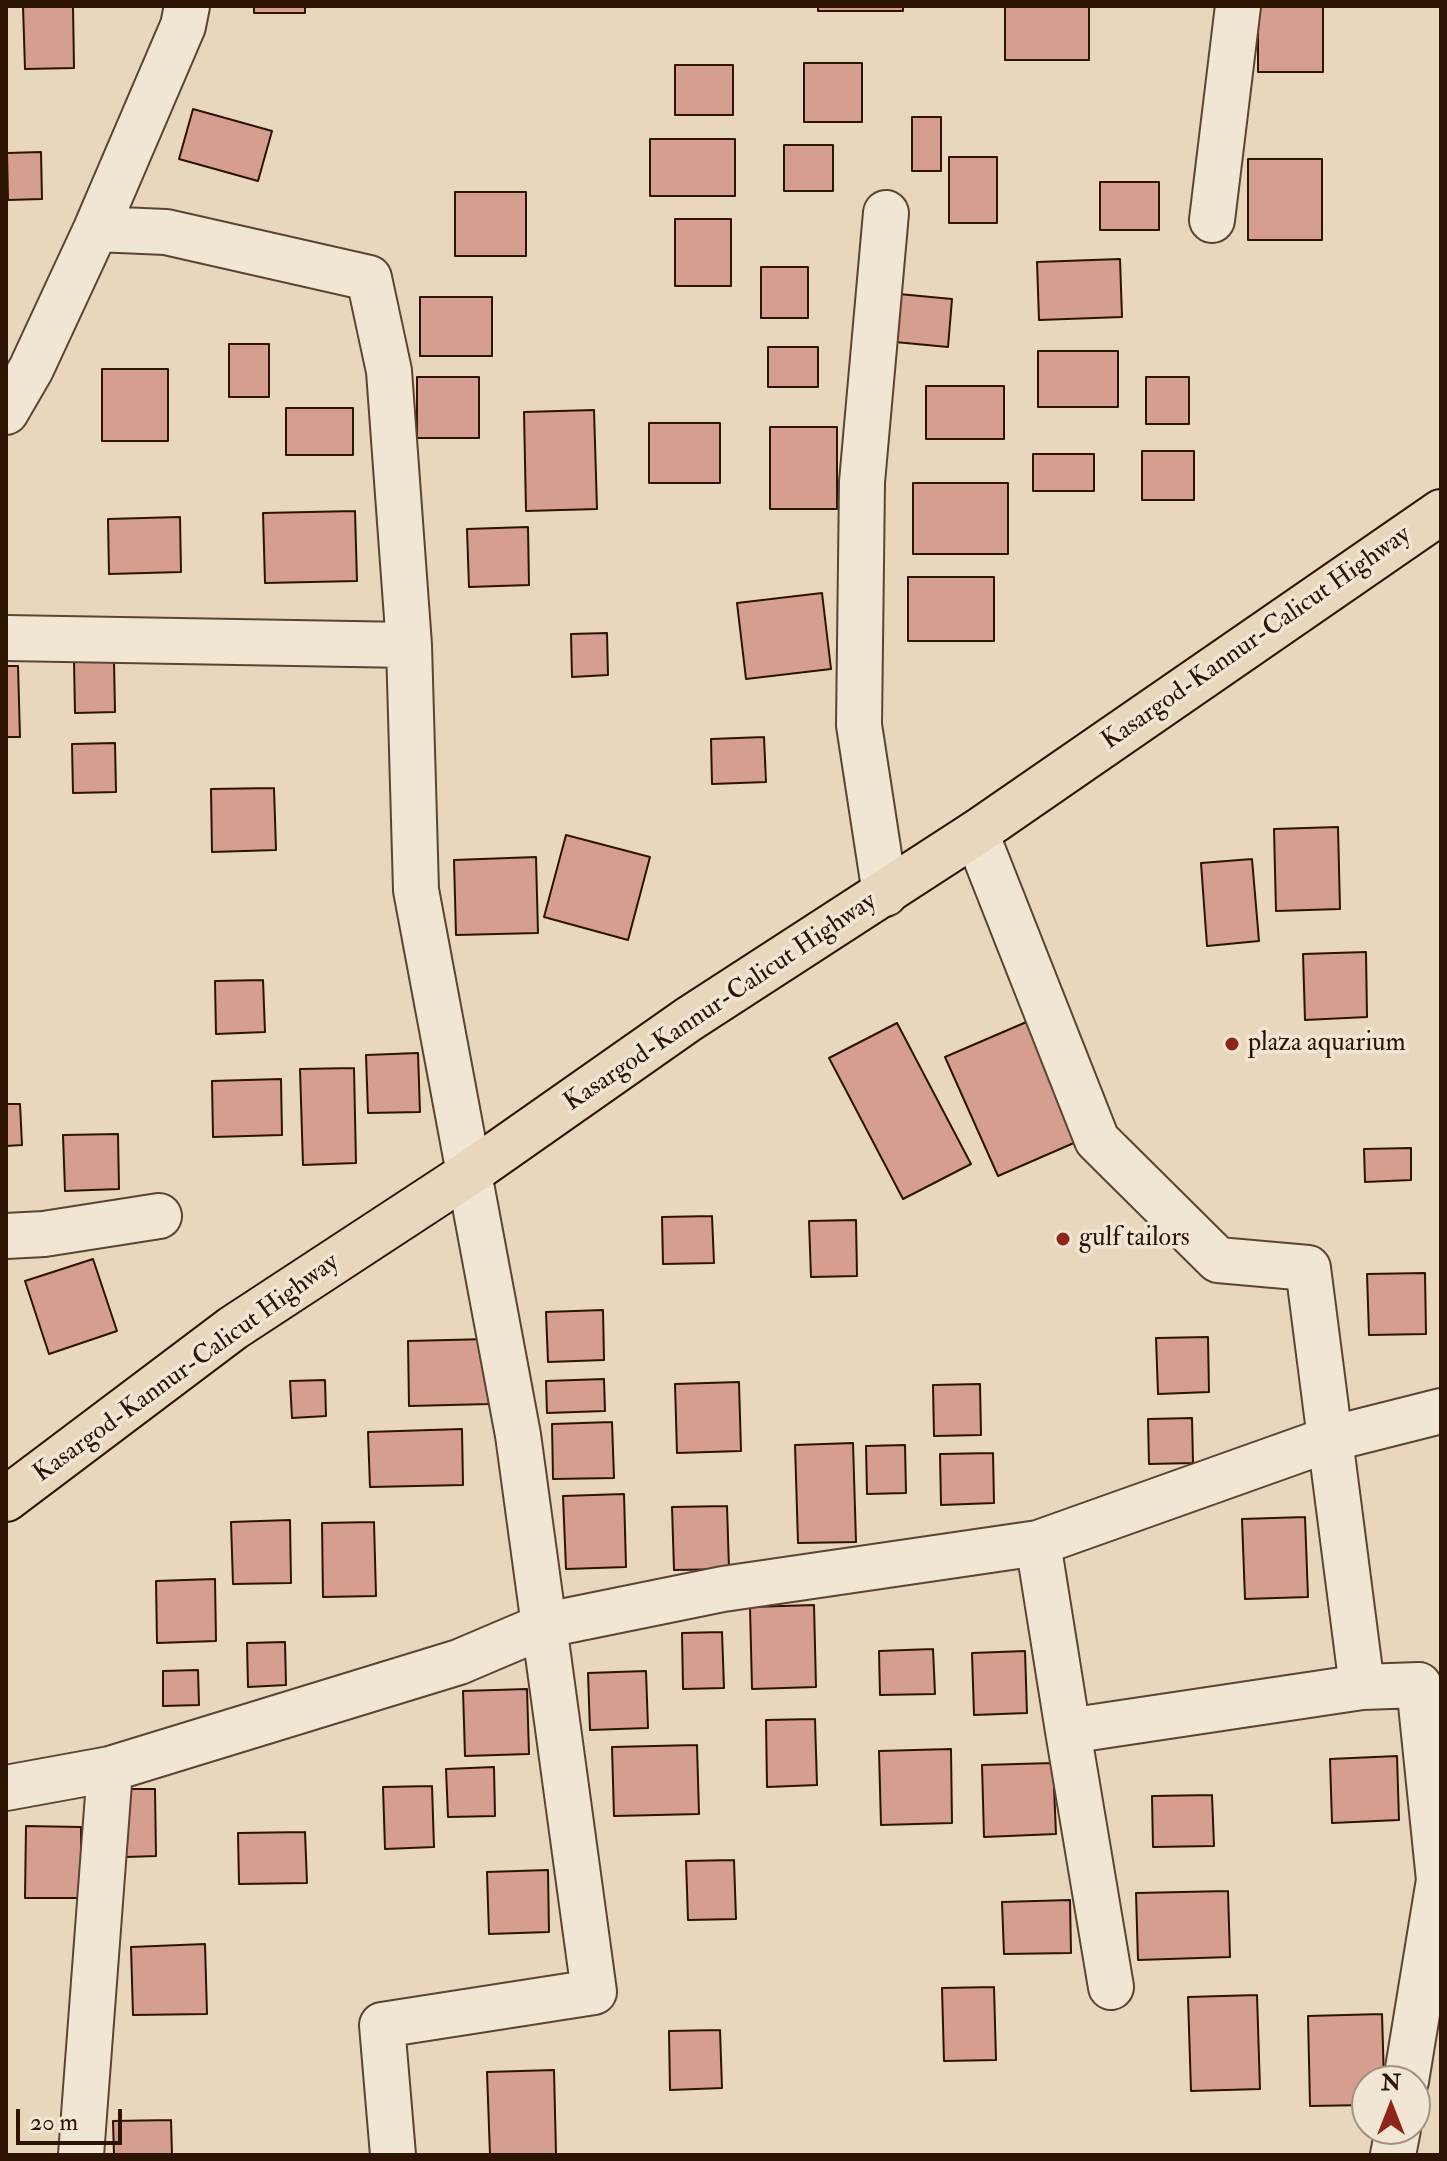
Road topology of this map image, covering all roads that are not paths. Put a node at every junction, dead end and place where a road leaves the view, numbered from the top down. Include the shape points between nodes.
1 (187, 6) edge
2 (1238, 6) edge
3 (886, 213) dead end
4 (1212, 220) dead end
5 (96, 229) junction
6 (6, 412) edge
7 (1441, 512) edge
8 (6, 638) edge
9 (409, 645) junction
10 (976, 833) junction
11 (885, 894) junction
12 (468, 1174) junction
13 (159, 1216) dead end
14 (6, 1236) edge
15 (1441, 1411) edge
16 (1330, 1439) junction
17 (6, 1499) edge
18 (1038, 1543) junction
19 (546, 1625) junction
20 (1430, 1686) edge
21 (1362, 1687) junction
22 (1068, 1731) junction
23 (110, 1769) junction
24 (6, 1788) edge
25 (1111, 1987) dead end
26 (1409, 2065) edge
27 (81, 2155) edge
28 (393, 2155) edge

1 - 5 street
2 - 4 street
3 - 11 street via 862,482 859,725
5 - 6 street
5 - 9 street via 166,232 369,278 389,371
7 - 10 highway, Kasargod-Kannur-Calicut Highway
8 - 9 street
9 - 12 street via 416,890
10 - 11 highway, Kasargod-Kannur-Calicut Highway
10 - 16 street via 1097,1140 1218,1260 1308,1268
11 - 12 highway, Kasargod-Kannur-Calicut Highway via 689,1019
12 - 17 highway, Kasargod-Kannur-Calicut Highway via 233,1328
12 - 19 street via 518,1435
13 - 14 street
15 - 16 street
16 - 18 street
16 - 21 street
18 - 19 street via 723,1589
18 - 22 street
19 - 23 street via 459,1662
19 - 28 street via 594,1992 382,2025
20 - 21 street
20 - 26 street via 1439,1880
21 - 22 street
22 - 25 street
23 - 24 street
23 - 27 street

